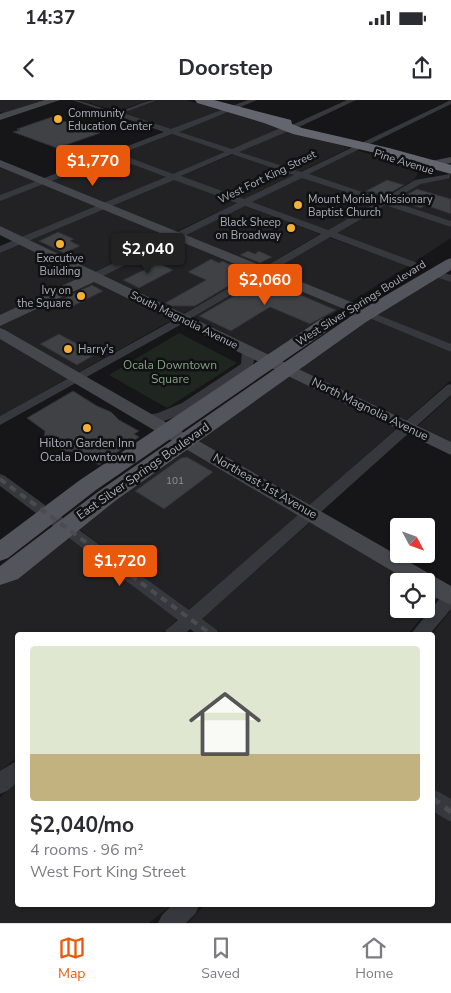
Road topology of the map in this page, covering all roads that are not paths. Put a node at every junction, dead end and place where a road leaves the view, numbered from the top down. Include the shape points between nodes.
1 (55, 100) edge
2 (75, 100) edge
3 (155, 100) edge
4 (201, 100) edge
5 (254, 100) edge
6 (353, 100) edge
7 (451, 101) edge
8 (231, 109) junction
9 (117, 113) junction
10 (2, 116) edge
11 (292, 127) junction
12 (172, 132) junction
13 (358, 146) junction
14 (233, 152) junction
15 (112, 154) junction
16 (451, 160) edge
17 (0, 163) edge
18 (423, 171) junction
19 (450, 174) edge
20 (302, 175) junction
21 (173, 177) junction
22 (43, 181) junction
23 (0, 198) edge
24 (383, 202) junction
25 (244, 203) junction
26 (105, 206) junction
27 (451, 224) edge
28 (0, 230) edge
29 (327, 234) junction
30 (176, 235) junction
31 (22, 241) junction
32 (0, 250) edge
33 (449, 256) edge
34 (426, 270) junction
35 (264, 272) junction
36 (95, 276) junction
37 (451, 279) edge
38 (358, 310) junction
39 (182, 320) junction
40 (0, 321) edge
41 (0, 333) edge
42 (451, 348) edge
43 (248, 352) junction
44 (280, 365) junction
45 (77, 378) junction
46 (451, 388) edge
47 (147, 418) junction
48 (0, 421) edge
49 (407, 428) junction
50 (177, 436) junction
51 (451, 449) edge
52 (0, 479) edge
53 (311, 513) junction
54 (57, 521) junction
55 (0, 552) edge
56 (412, 573) edge
57 (0, 576) edge
58 (435, 586) edge
59 (451, 596) edge
60 (190, 619) junction
61 (175, 632) edge
62 (207, 632) edge
63 (421, 632) edge
64 (15, 772) edge
65 (0, 784) edge
66 (435, 800) edge
67 (451, 812) edge
68 (186, 907) edge
69 (170, 923) edge

1 - 10 main road
2 - 9 street
3 - 9 street
4 - 8 highway, Pine Avenue
5 - 8 street
6 - 11 street
7 - 13 street, West Fort King Street
8 - 11 highway, Pine Avenue
8 - 12 street
9 - 12 street
11 - 13 highway, Pine Avenue
11 - 14 street
12 - 14 street
12 - 15 street
13 - 18 highway, Pine Avenue
13 - 20 street, West Fort King Street
14 - 20 street
14 - 21 street
15 - 21 street
15 - 22 street
16 - 18 main road
17 - 22 main road
18 - 19 highway, Pine Avenue
18 - 24 street
20 - 24 street
20 - 25 street, West Fort King Street
21 - 25 street
21 - 26 street
22 - 23 street
22 - 26 main road
24 - 27 street
24 - 29 street
25 - 29 street
25 - 30 street, West Fort King Street
26 - 30 main road
26 - 31 street
28 - 31 main road, South Magnolia Avenue
29 - 34 street
29 - 35 street
30 - 35 main road
30 - 36 street, West Fort King Street
31 - 32 street
31 - 36 main road, South Magnolia Avenue
33 - 34 main road, West Silver Springs Boulevard
34 - 37 street
34 - 38 main road, West Silver Springs Boulevard
34 - 38 main road, West Silver Springs Boulevard via 401,292
35 - 38 main road
35 - 39 street
36 - 39 main road, South Magnolia Avenue
36 - 40 main road
38 - 42 street
38 - 44 main road, West Silver Springs Boulevard
39 - 43 main road, South Magnolia Avenue
39 - 45 street
41 - 45 main road, Northeast 1st Avenue
43 - 44 main road, South Magnolia Avenue
43 - 47 street via 246,366 175,412
44 - 49 main road, North Magnolia Avenue
44 - 50 main road, East Silver Springs Boulevard
45 - 47 main road, Northeast 1st Avenue
45 - 48 street
46 - 49 street
47 - 50 main road, Northeast 1st Avenue
49 - 51 main road, North Magnolia Avenue
49 - 53 street
50 - 53 main road, Northeast 1st Avenue
50 - 54 main road, East Silver Springs Boulevard
52 - 54 street
53 - 56 main road, Northeast 1st Avenue
53 - 60 street
54 - 55 main road, East Silver Springs Boulevard
54 - 57 main road, East Silver Springs Boulevard via 9,572
54 - 60 street
58 - 59 main road, Northeast 1st Avenue
59 - 63 street
60 - 61 street
60 - 62 street
64 - 65 street
66 - 67 street
68 - 69 street

